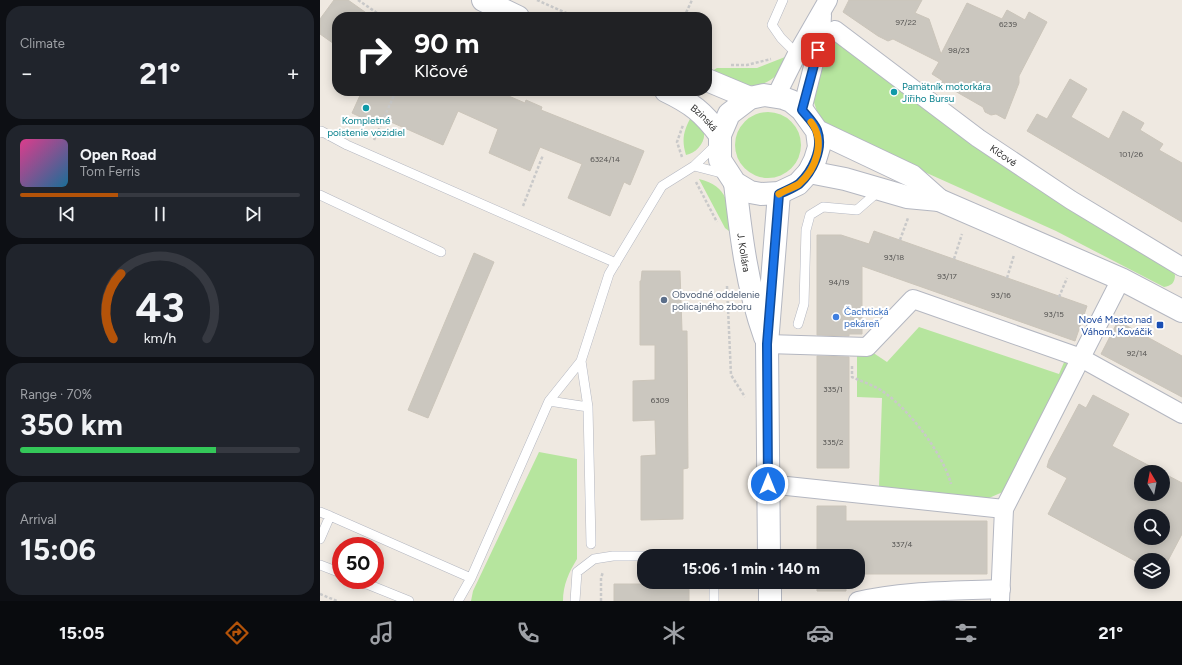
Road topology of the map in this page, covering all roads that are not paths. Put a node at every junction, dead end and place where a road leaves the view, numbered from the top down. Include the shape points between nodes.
1 (483, 0) edge
2 (783, 0) edge
3 (825, 6) edge
4 (508, 12) edge
5 (835, 30) dead end
6 (797, 54) junction
7 (712, 82) edge
8 (677, 96) edge
9 (776, 96) junction
10 (750, 98) junction
11 (802, 110) junction
12 (817, 131) junction
13 (320, 132) edge
14 (720, 138) junction
15 (691, 167) junction
16 (809, 172) junction
17 (732, 179) junction
18 (881, 189) junction
19 (779, 194) junction
20 (320, 195) edge
21 (939, 200) junction
22 (441, 252) dead end
23 (616, 262) junction
24 (1182, 267) edge
25 (1121, 279) junction
26 (1182, 311) edge
27 (798, 324) dead end
28 (767, 344) junction
29 (1081, 358) junction
30 (581, 361) junction
31 (549, 401) junction
32 (588, 407) junction
33 (1182, 414) edge
34 (768, 484) junction
35 (1004, 510) junction
36 (320, 512) edge
37 (330, 516) junction
38 (320, 539) edge
39 (591, 544) dead end
40 (769, 549) edge
41 (637, 556) edge
42 (320, 565) edge
43 (332, 570) edge
44 (471, 578) junction
45 (379, 589) edge
46 (714, 589) edge
47 (770, 589) edge
48 (1000, 595) edge
49 (409, 601) edge
50 (458, 601) edge
51 (575, 601) edge
52 (714, 601) edge
53 (770, 601) edge
54 (858, 601) edge

1 - 4 main road
2 - 6 lane via 772,25
3 - 6 street
3 - 11 street via 821,35
5 - 24 street, Klčové via 978,138 1071,200
6 - 9 street
7 - 10 main road
8 - 14 main road, Bzinská via 702,112
9 - 10 main road
9 - 11 main road via 791,101
10 - 14 main road via 729,114
11 - 12 main road
12 - 16 main road via 819,147 816,160
12 - 21 main road via 912,176
13 - 23 lane
14 - 15 lane
14 - 17 main road via 720,160
15 - 17 lane
15 - 23 lane via 662,186
16 - 18 main road
16 - 19 main road via 798,184
17 - 19 main road via 750,192
17 - 28 main road, J. Kollára via 752,297
18 - 21 main road via 907,197
18 - 27 lane via 857,210 823,207 810,215 806,230 804,304
19 - 28 main road, J. Kollára
20 - 22 lane
21 - 25 main road
23 - 30 lane via 609,274
25 - 26 main road
25 - 29 street
28 - 29 street via 867,347 913,299
28 - 34 main road, J. Kollára
29 - 33 street
29 - 35 street
30 - 31 lane
30 - 32 lane
31 - 32 lane
31 - 44 lane
32 - 39 lane
34 - 35 street
34 - 40 main road, J. Kollára
35 - 48 street
36 - 37 lane
37 - 38 lane
37 - 44 lane
41 - 51 lane via 613,556 594,560 577,572
42 - 43 lane
44 - 50 lane
45 - 49 lane
46 - 52 lane
47 - 53 main road
48 - 54 street via 944,591

